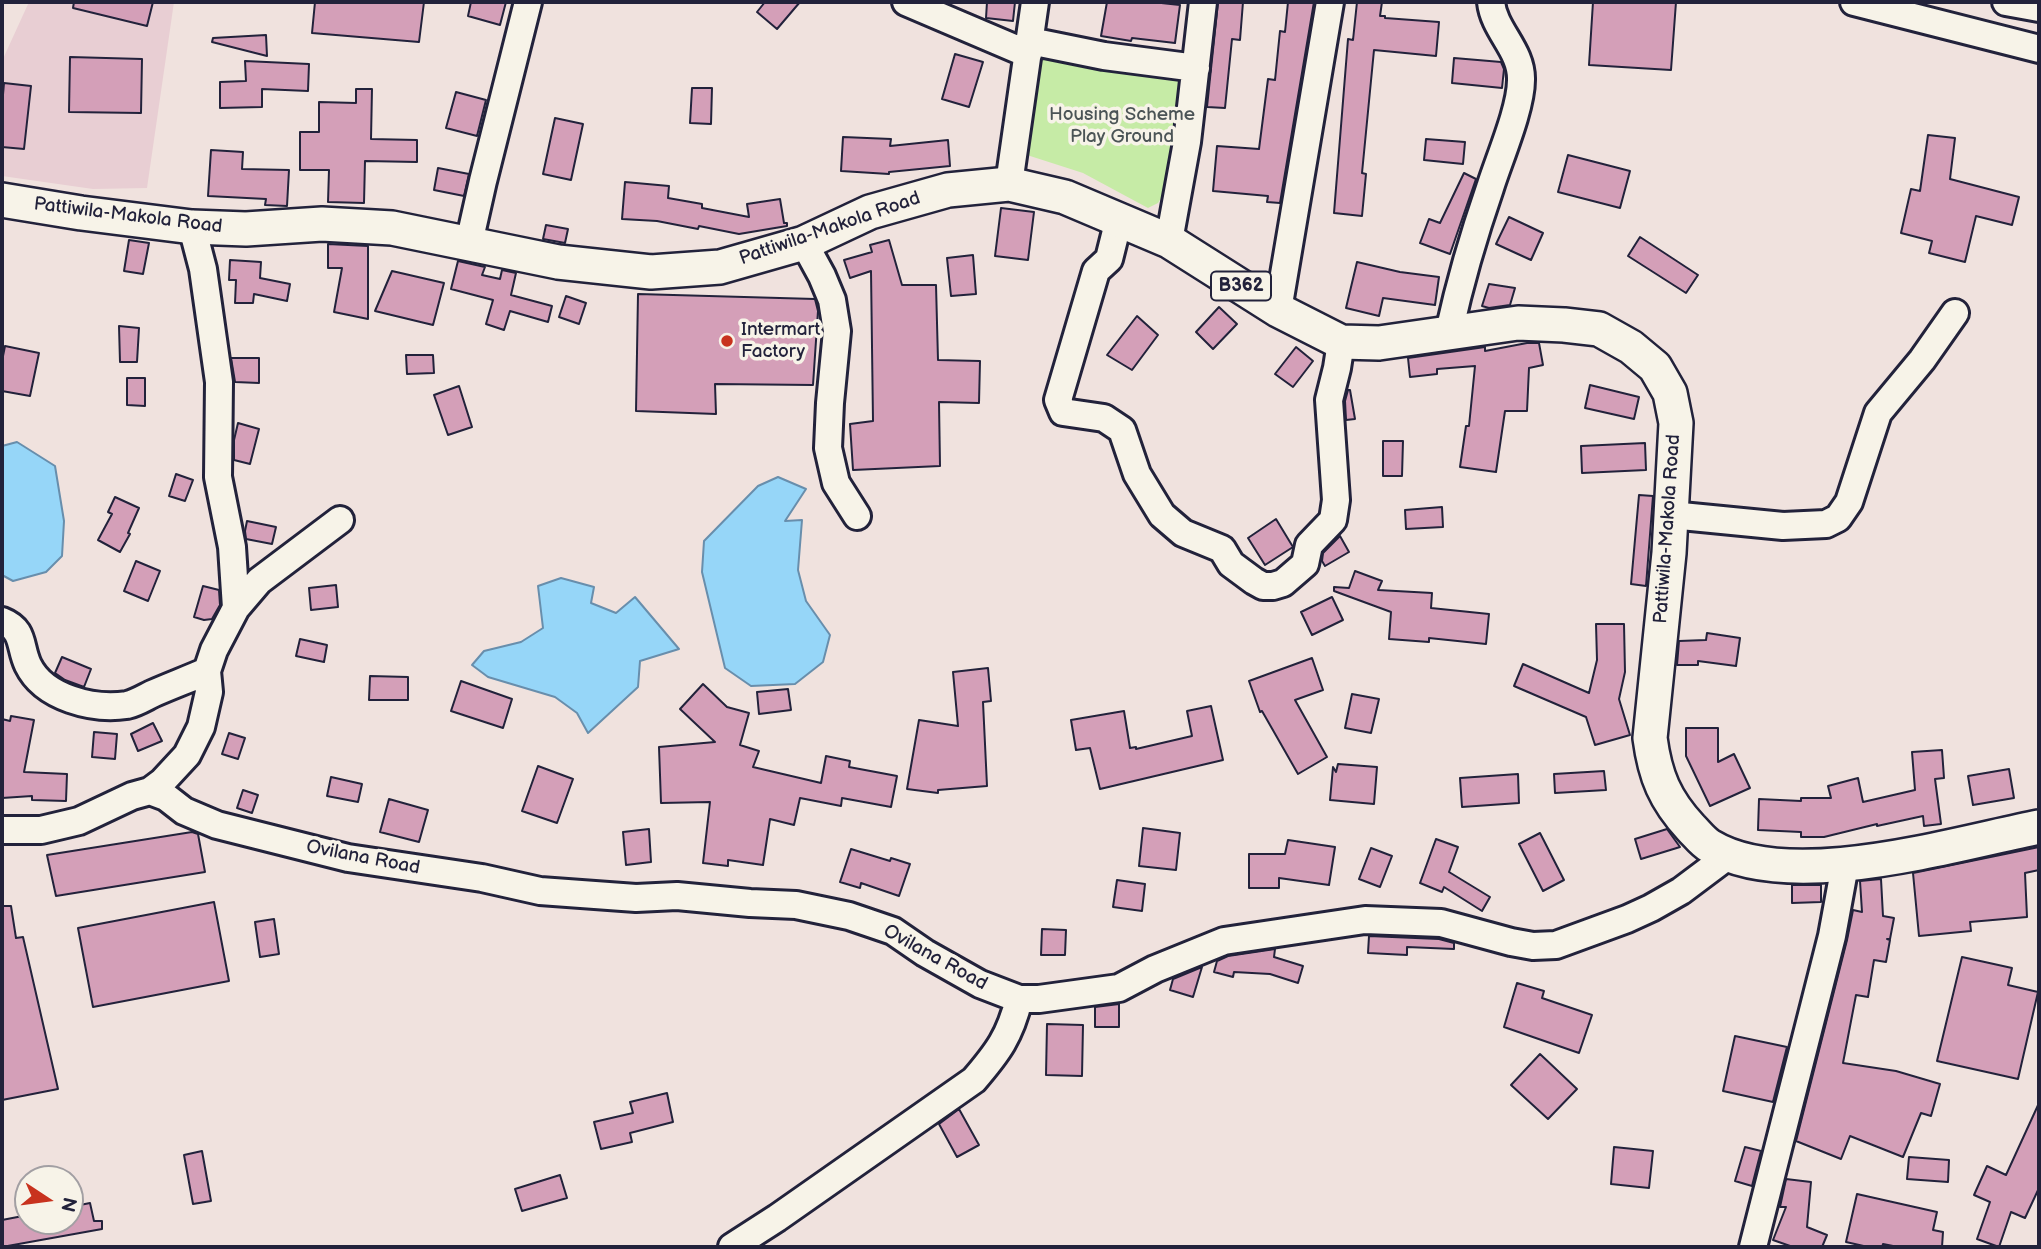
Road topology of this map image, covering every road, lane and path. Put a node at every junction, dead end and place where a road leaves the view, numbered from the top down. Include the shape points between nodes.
1 (528, 2) edge
2 (906, 2) edge
3 (1035, 2) edge
4 (1203, 2) edge
5 (1331, 2) edge
6 (1491, 2) edge
7 (1854, 2) edge
8 (2006, 2) edge
9 (2039, 8) edge
10 (1029, 47) junction
11 (2039, 49) edge
12 (1196, 68) junction
13 (1009, 184) junction
14 (2, 200) edge
15 (1119, 219) junction
16 (192, 227) junction
17 (1169, 241) junction
18 (469, 243) junction
19 (803, 243) junction
20 (1278, 310) junction
21 (1955, 313) dead end
22 (1449, 332) junction
23 (1341, 342) junction
24 (1671, 515) junction
25 (857, 516) dead end
26 (340, 520) dead end
27 (236, 608) junction
28 (2, 621) edge
29 (207, 671) junction
30 (150, 791) junction
31 (2039, 827) edge
32 (2, 830) edge
33 (1729, 855) junction
34 (1845, 865) junction
35 (1019, 999) junction
36 (732, 1247) edge
37 (1753, 1247) edge

1 - 18 street
2 - 10 street
3 - 10 street
4 - 12 street
5 - 20 street
6 - 22 street via 1504,37 1520,62 1522,83 1462,272
7 - 11 street
8 - 9 street
10 - 12 street
10 - 13 street
12 - 17 street
13 - 15 main road, Pattiwila-Makola Road / B362 via 1065,197
13 - 19 main road, Pattiwila-Makola Road / B362 via 948,190 870,212
14 - 16 main road, Pattiwila-Makola Road / B362
15 - 17 main road, Pattiwila-Makola Road / B362
15 - 23 street via 1109,259 1096,271 1058,400 1063,412 1104,418 1122,430 1138,474 1162,515 1183,533 1223,549 1231,564 1263,586 1283,583 1305,564 1309,545 1333,520 1336,500 1329,400
16 - 18 main road, Pattiwila-Makola Road / B362 via 322,224 392,229
16 - 27 street via 203,269 219,382 218,477 232,547
17 - 20 main road, Pattiwila-Makola Road / B362
18 - 19 main road, Pattiwila-Makola Road / B362 via 558,262 651,272 720,267
19 - 25 street via 832,300 837,331 828,448 836,483
20 - 23 main road, Pattiwila-Makola Road / B362
21 - 24 street via 1878,413 1849,502 1838,518 1826,524 1783,526
22 - 23 main road, Pattiwila-Makola Road / B362 via 1379,343
22 - 24 main road, Pattiwila-Makola Road / B362 via 1518,323 1564,325 1599,329 1631,347 1654,367 1670,393 1676,424
24 - 33 main road, Pattiwila-Makola Road / B362 via 1650,738 1653,762 1675,811 1709,846
26 - 27 street via 259,581
27 - 29 street
28 - 29 street via 21,638 27,665 42,685 93,705 129,705
29 - 30 street via 209,692 201,727 187,755
30 - 32 street via 79,821 41,830
30 - 35 street, Ovilana Road via 217,825 348,858 540,891 796,905 849,916 893,931 980,984
31 - 34 main road, Pattiwila-Makola Road / B362
33 - 34 main road, Pattiwila-Makola Road / B362 via 1764,864
33 - 35 street, Ovilana Road via 1651,908 1556,946 1511,942 1441,923 1365,920 1224,941 1119,988
34 - 37 street via 1832,936
35 - 36 street via 999,1051 974,1080

